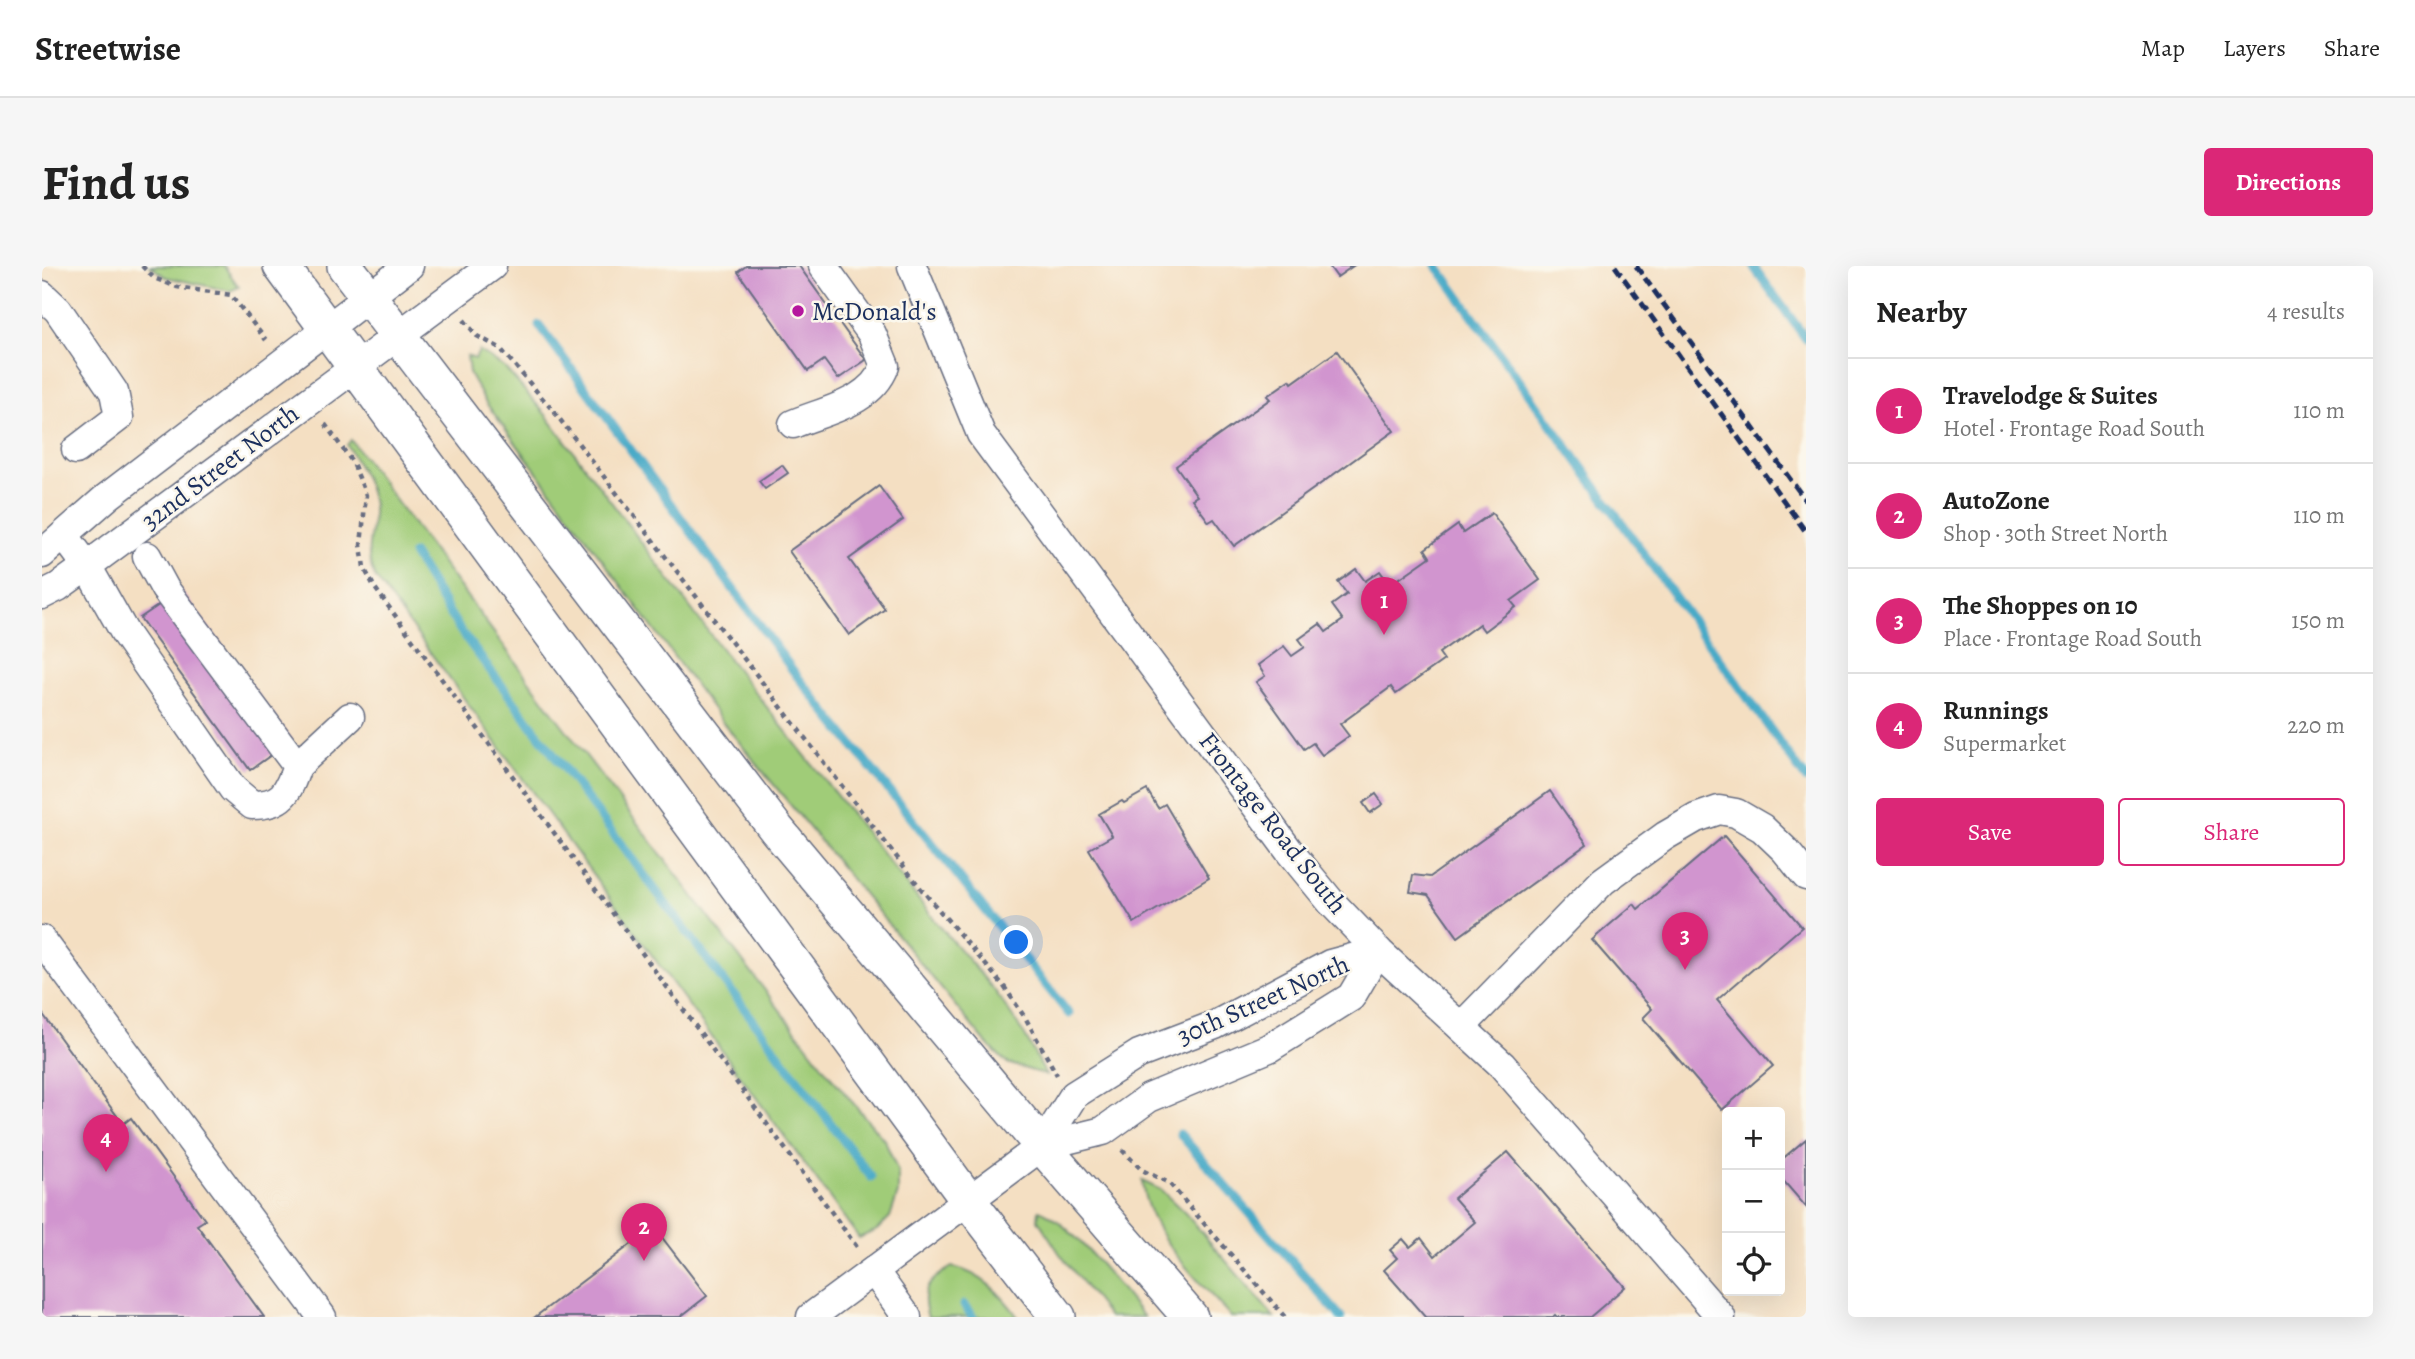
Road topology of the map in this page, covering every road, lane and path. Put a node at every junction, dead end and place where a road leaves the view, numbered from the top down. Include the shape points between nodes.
1 (142, 266) edge
2 (281, 266) edge
3 (345, 266) edge
4 (409, 266) edge
5 (492, 266) edge
6 (823, 266) edge
7 (912, 266) edge
8 (42, 295) edge
9 (367, 297) junction
10 (447, 300) junction
11 (327, 327) junction
12 (397, 337) junction
13 (282, 363) junction
14 (356, 367) junction
15 (309, 401) junction
16 (793, 424) dead end
17 (76, 450) dead end
18 (64, 535) junction
19 (42, 554) edge
20 (147, 556) dead end
21 (87, 566) junction
22 (42, 595) edge
23 (350, 717) dead end
24 (297, 766) junction
25 (1806, 876) edge
26 (42, 940) edge
27 (1378, 951) junction
28 (1461, 1027) junction
29 (1074, 1095) junction
30 (1103, 1131) junction
31 (1042, 1146) junction
32 (968, 1200) junction
33 (874, 1271) junction
34 (322, 1317) edge
35 (811, 1317) edge
36 (907, 1317) edge
37 (1058, 1317) edge
38 (1190, 1317) edge
39 (1285, 1317) edge
40 (1721, 1317) edge

1 - 13 path via 153,278 177,286 231,295
2 - 11 main road
3 - 9 main road
4 - 9 street, 32nd Street North
5 - 10 street, 32nd Street North
6 - 16 street via 872,334 884,366 879,381 849,404
7 - 27 street, Frontage Road South via 981,434 1290,852
8 - 17 street via 58,310 114,392 119,416
9 - 11 street, 32nd Street North
9 - 12 main road
10 - 12 street, 32nd Street North
10 - 29 path via 477,336 500,348 555,413 922,890 1003,985
11 - 13 street, 32nd Street North
11 - 14 main road
12 - 14 street, 32nd Street North
12 - 31 main road via 777,830
13 - 18 street, 32nd Street North
14 - 15 street, 32nd Street North
14 - 32 main road
15 - 21 street, 32nd Street North
15 - 33 path via 353,463 366,495 361,545 364,568 375,589
18 - 19 street, 32nd Street North
18 - 21 street
20 - 24 street via 165,589
21 - 22 street, 32nd Street North
21 - 24 street via 126,635 233,789 252,805 266,805 291,786
23 - 24 street
25 - 28 street via 1762,828 1736,813 1718,810 1696,818 1602,881
26 - 34 street
27 - 28 street, Frontage Road South
27 - 29 street, 30th Street North via 1330,964 1215,1025 1139,1054
27 - 30 street, 30th Street North via 1351,997 1269,1048 1149,1098
28 - 40 street, Frontage Road South via 1502,1065
29 - 31 street, 30th Street North
30 - 31 street, 30th Street North
30 - 39 path via 1142,1170 1169,1183
31 - 32 street, 30th Street North
31 - 38 main road
32 - 33 street, 30th Street North
32 - 37 main road
33 - 35 street, 30th Street North
33 - 36 street

